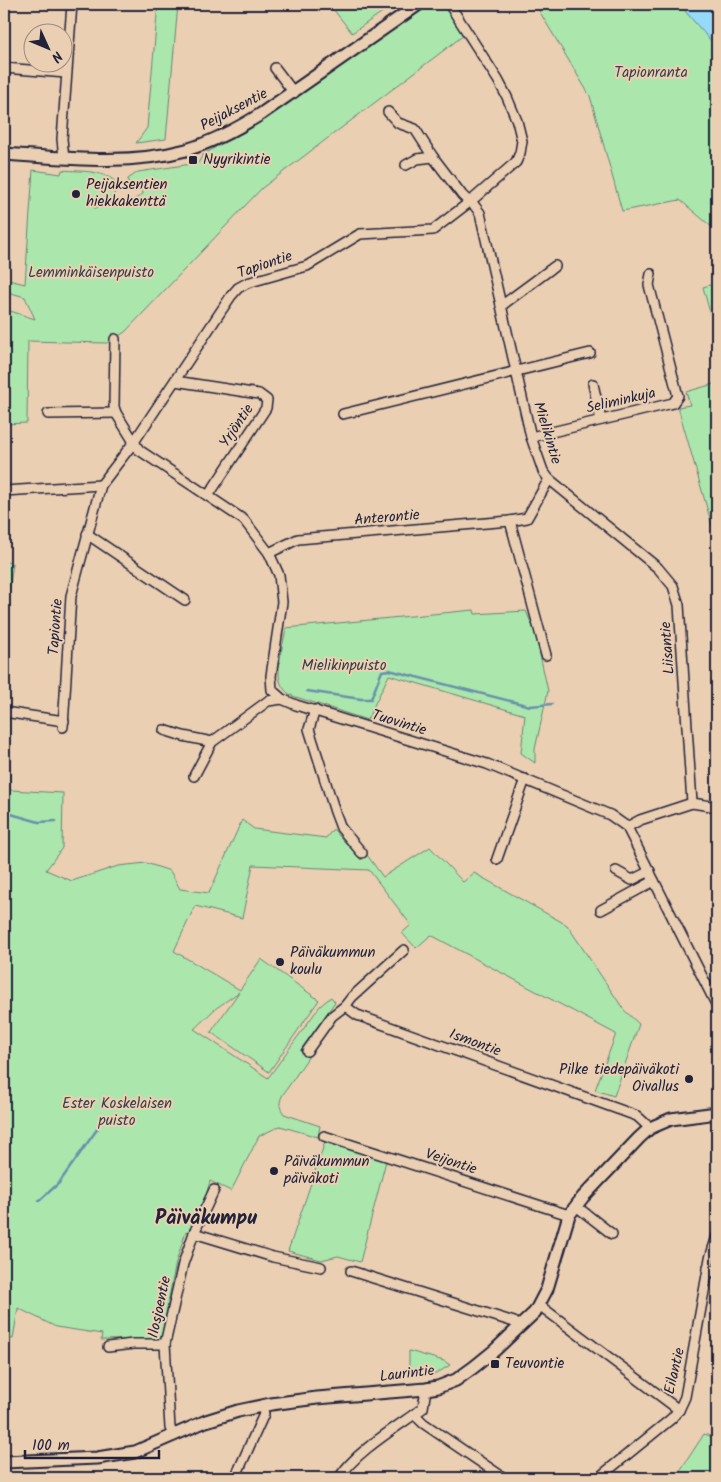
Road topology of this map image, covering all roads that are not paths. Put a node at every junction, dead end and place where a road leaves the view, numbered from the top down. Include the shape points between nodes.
1 (72, 4) edge
2 (419, 4) edge
3 (449, 4) edge
4 (4, 68) edge
5 (275, 68) dead end
6 (66, 74) junction
7 (294, 92) junction
8 (388, 112) dead end
9 (4, 154) edge
10 (433, 157) junction
11 (64, 158) junction
12 (406, 164) dead end
13 (471, 200) junction
14 (555, 266) dead end
15 (651, 274) dead end
16 (502, 306) junction
17 (115, 340) dead end
18 (590, 354) dead end
19 (516, 371) junction
20 (175, 381) junction
21 (593, 384) dead end
22 (116, 413) junction
23 (48, 414) dead end
24 (343, 414) dead end
25 (601, 420) junction
26 (532, 437) junction
27 (134, 442) junction
28 (549, 479) junction
29 (101, 485) junction
30 (4, 491) edge
31 (208, 496) junction
32 (510, 521) junction
33 (88, 534) junction
34 (269, 554) junction
35 (186, 600) dead end
36 (546, 655) dead end
37 (282, 699) junction
38 (315, 710) junction
39 (4, 712) edge
40 (164, 730) dead end
41 (212, 742) junction
42 (194, 776) dead end
43 (525, 779) junction
44 (692, 803) junction
45 (717, 807) edge
46 (627, 828) junction
47 (362, 853) dead end
48 (497, 859) dead end
49 (616, 871) dead end
50 (650, 871) junction
51 (654, 881) junction
52 (601, 910) dead end
53 (404, 950) dead end
54 (345, 1006) junction
55 (717, 1006) edge
56 (307, 1051) dead end
57 (717, 1113) edge
58 (650, 1128) junction
59 (324, 1136) dead end
60 (214, 1190) dead end
61 (573, 1210) junction
62 (194, 1233) junction
63 (612, 1234) dead end
64 (717, 1236) edge
65 (321, 1267) dead end
66 (708, 1267) junction
67 (351, 1271) dead end
68 (717, 1274) edge
69 (539, 1305) junction
70 (520, 1327) junction
71 (165, 1344) junction
72 (108, 1347) dead end
73 (426, 1389) junction
74 (262, 1406) junction
75 (678, 1410) junction
76 (414, 1414) junction
77 (174, 1436) junction
78 (4, 1462) edge
79 (600, 1477) edge
80 (235, 1478) edge
81 (339, 1478) edge
82 (504, 1478) edge

1 - 6 street
2 - 7 street, Peijaksentie
3 - 13 street, Tapiontie via 498,80 517,121 522,141 516,162
4 - 6 street
5 - 7 street
6 - 11 street
7 - 11 street, Peijaksentie via 242,126 185,150 148,158
8 - 10 street via 398,123 416,129
9 - 11 street, Peijaksentie
10 - 12 street
10 - 13 street via 462,195
13 - 16 street, Mielikintie via 480,213
13 - 20 street, Tapiontie via 433,230 360,234 307,266 238,288
14 - 16 street
15 - 25 street, Seliminkuja via 649,285 678,396 674,403
16 - 19 street, Mielikintie
17 - 22 street
18 - 19 street
19 - 24 street
19 - 26 street, Mielikintie
20 - 27 street, Tapiontie
20 - 31 street, Yrjöntie via 259,394 267,400 266,408
21 - 25 street
22 - 23 street
22 - 27 street
25 - 26 street, Seliminkuja
26 - 28 street, Mielikintie via 543,471
27 - 29 street, Tapiontie
27 - 31 street via 139,450
28 - 32 street, Mielikintie via 527,518
28 - 44 street, Liisantie via 658,568 673,586 679,605
29 - 30 street
29 - 33 street, Tapiontie
31 - 34 street via 244,520
32 - 34 street, Anterontie via 298,539
32 - 36 street
33 - 35 street
33 - 39 street, Tapiontie via 71,596 63,724
34 - 37 street via 279,575 282,602 271,676 272,690
37 - 38 street, Tuovintie
37 - 41 street via 268,701
38 - 43 street, Tuovintie
38 - 47 street via 309,729 335,812 341,828
40 - 41 street
41 - 42 street
43 - 46 street, Tuovintie via 610,815
43 - 48 street
44 - 45 street
44 - 46 street via 640,820
46 - 50 street, Tuovintie
49 - 50 street via 632,880
50 - 51 street, Tuovintie
51 - 52 street
51 - 55 street, Tuovintie
53 - 54 street
54 - 56 street via 332,1016
54 - 58 street, Ismontie via 357,1015 637,1116
57 - 58 street, Laurintie via 671,1119
58 - 61 street, Laurintie
59 - 61 street, Veijontie
60 - 62 street, Ilosjoentie
61 - 63 street
61 - 69 street, Laurintie
62 - 65 street via 273,1257
62 - 71 street, Ilosjoentie via 183,1264
64 - 66 street, Eilantie
66 - 68 street
66 - 75 street, Eilantie via 685,1397
67 - 70 street via 514,1322
69 - 70 street, Laurintie
69 - 75 street
70 - 73 street, Laurintie via 456,1380
71 - 72 street
71 - 77 street, Ilosjoentie via 170,1428
73 - 74 street, Laurintie
73 - 76 street via 422,1408
74 - 77 street, Laurintie via 206,1421
74 - 80 street via 264,1414
75 - 79 street, Eilantie
76 - 81 street via 368,1448
76 - 82 street via 422,1424
77 - 78 street, Laurintie via 135,1452 97,1458

